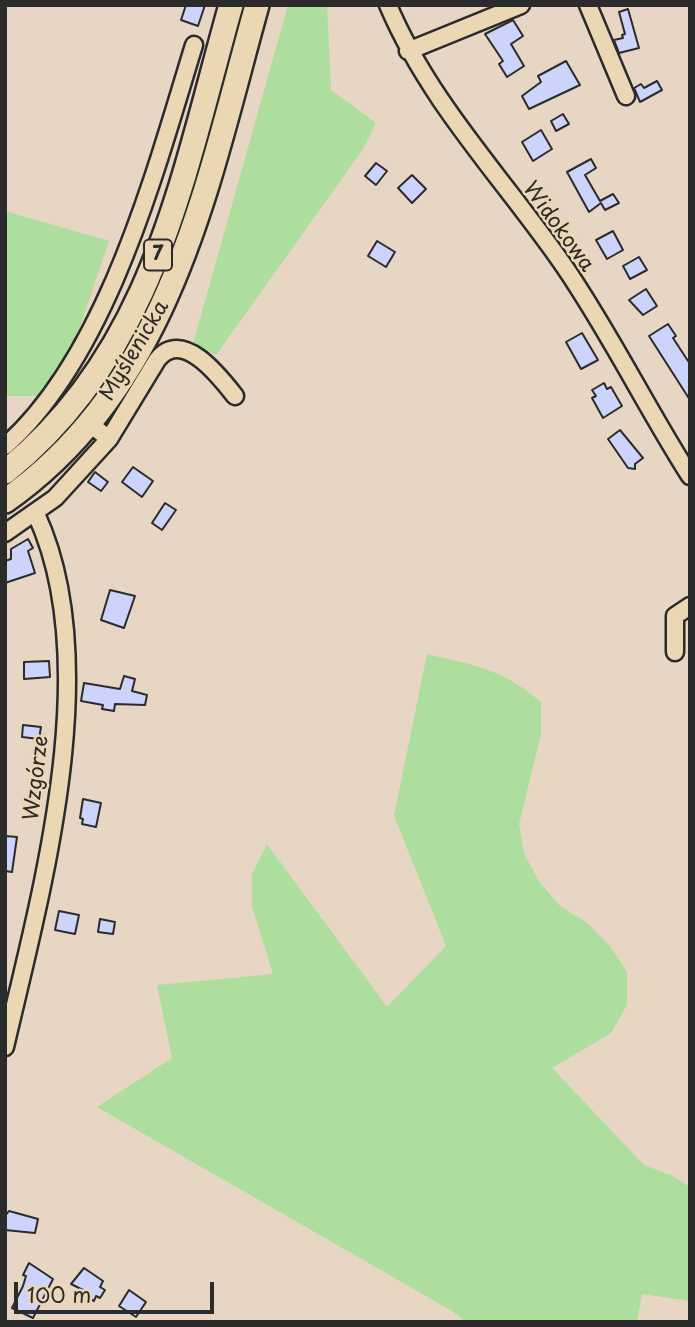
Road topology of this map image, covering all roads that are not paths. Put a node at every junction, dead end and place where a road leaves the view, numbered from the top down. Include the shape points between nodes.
1 (231, 5) edge
2 (257, 5) edge
3 (388, 5) edge
4 (521, 5) edge
5 (588, 5) edge
6 (194, 45) dead end
7 (408, 51) junction
8 (626, 96) dead end
9 (235, 396) dead end
10 (89, 423) junction
11 (109, 439) junction
12 (5, 446) edge
13 (5, 472) edge
14 (690, 476) edge
15 (5, 501) edge
16 (36, 514) junction
17 (5, 533) edge
18 (690, 606) edge
19 (675, 652) dead end
20 (5, 1047) edge

1 - 13 highway, Myślenicka / 7 via 177,196 135,312 80,398
2 - 10 highway, Myślenicka / 7 via 202,202 173,286 137,357
3 - 7 street, Widokowa
4 - 7 street
5 - 8 street
6 - 12 street via 155,175 86,341 50,399
7 - 14 street, Widokowa via 446,111 564,266
9 - 11 street via 203,359 166,352
10 - 11 street
10 - 15 highway, Myślenicka / 7
11 - 16 street via 74,481
16 - 17 street
16 - 20 street, Wzgórze via 60,585 68,699 46,867
18 - 19 street via 675,616

